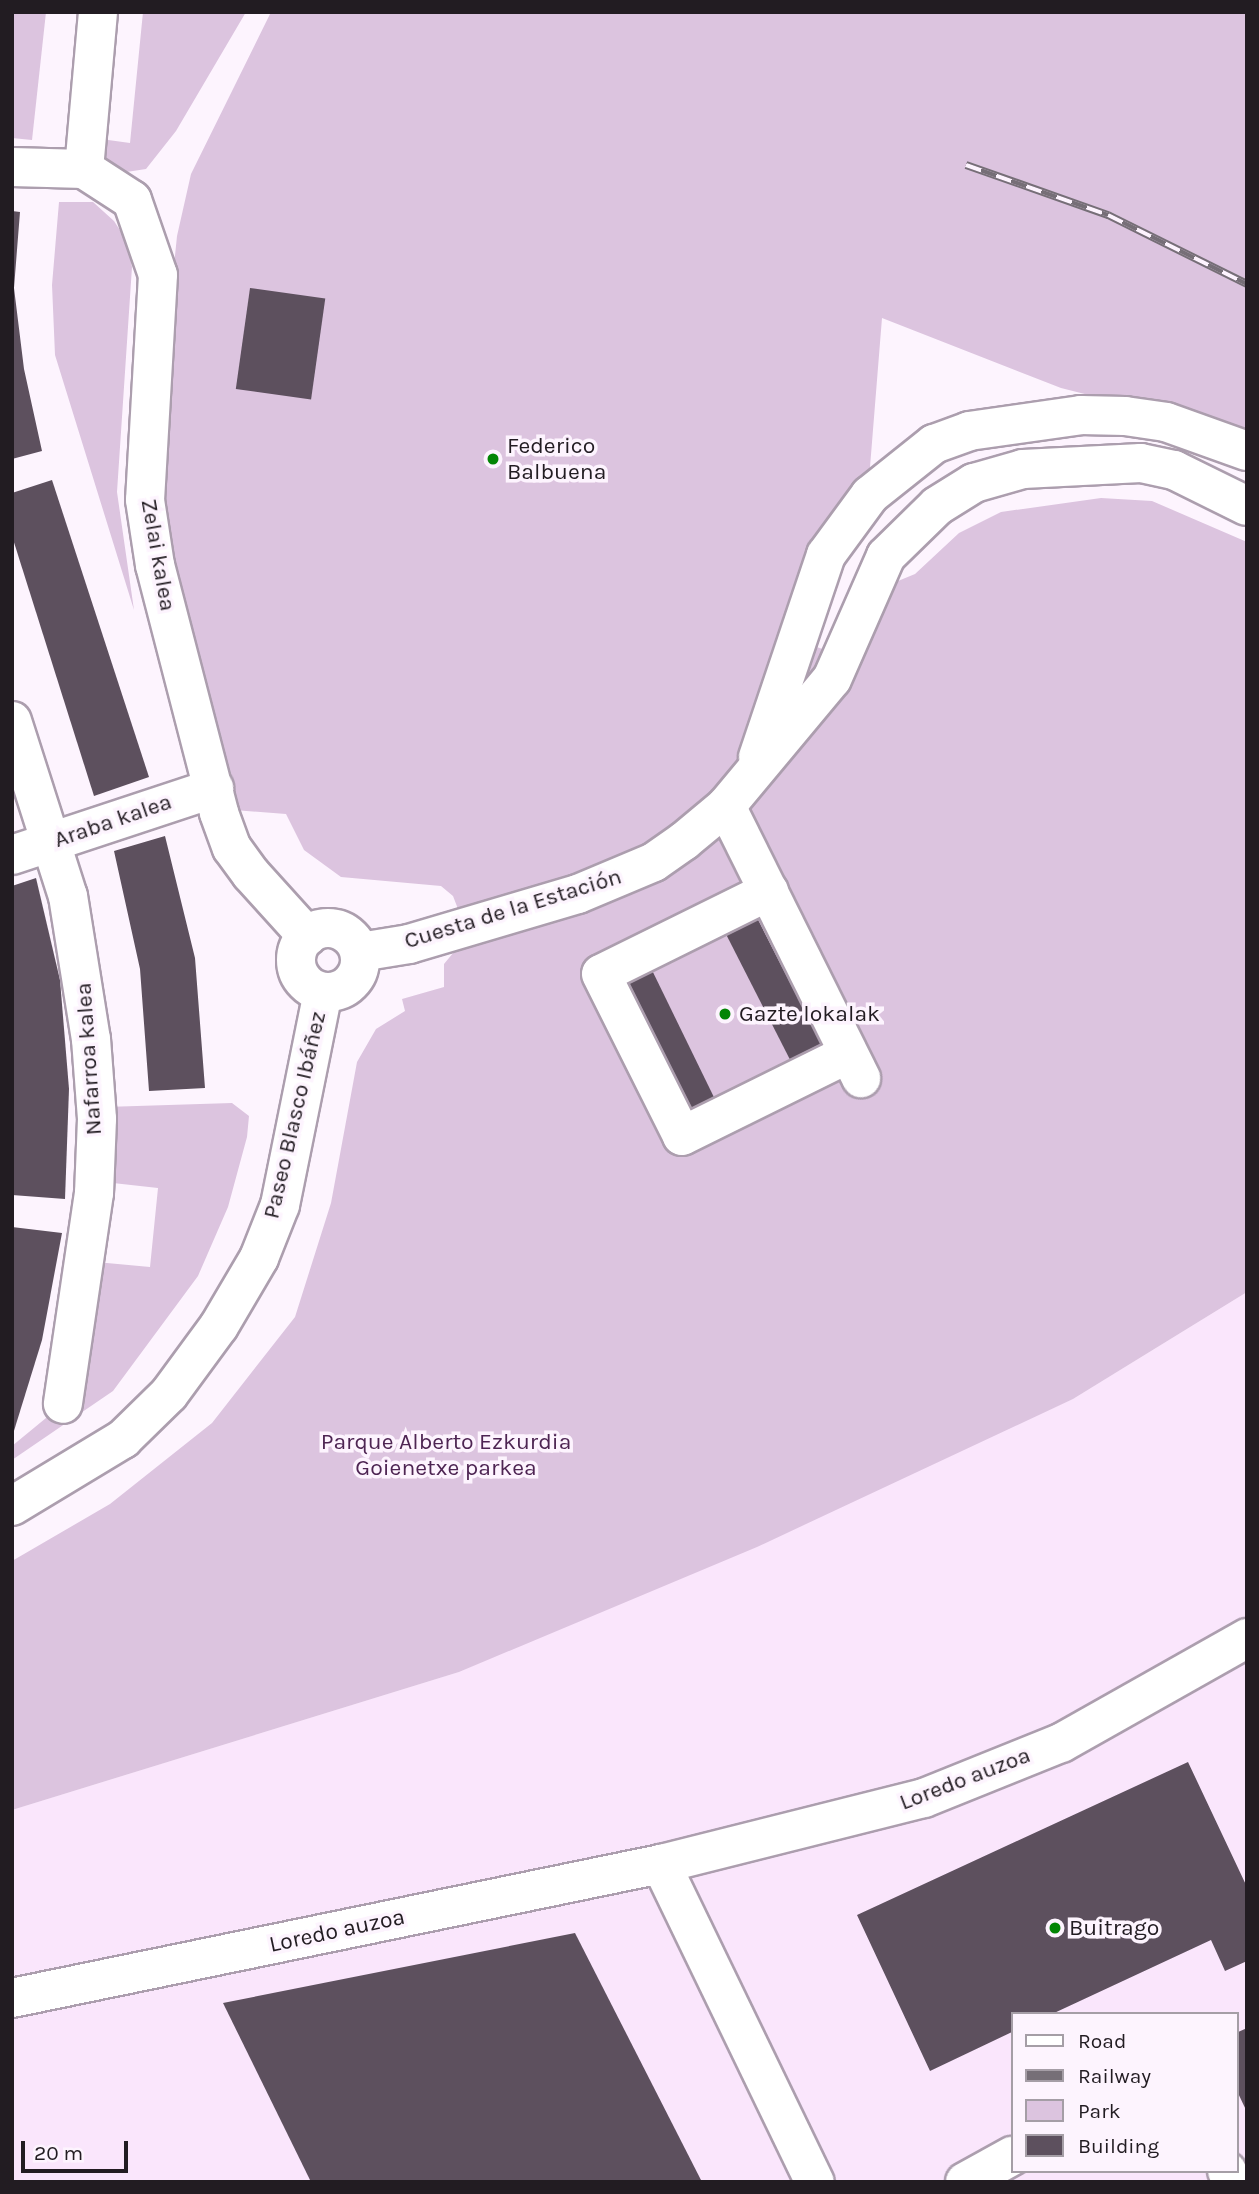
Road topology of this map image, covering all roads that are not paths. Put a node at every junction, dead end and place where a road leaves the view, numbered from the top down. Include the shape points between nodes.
1 (99, 12) edge
2 (12, 167) edge
3 (84, 169) junction
4 (1247, 452) edge
5 (1247, 506) edge
6 (12, 721) edge
7 (754, 769) junction
8 (214, 788) junction
9 (726, 806) junction
10 (51, 843) junction
11 (12, 855) edge
12 (769, 891) junction
13 (307, 936) junction
14 (359, 952) junction
15 (323, 992) junction
16 (63, 1404) dead end
17 (12, 1506) edge
18 (1247, 1638) edge
19 (662, 1864) junction
20 (12, 1998) edge
21 (1010, 2157) edge
22 (816, 2182) edge
23 (965, 2182) edge

1 - 3 street
2 - 3 street
3 - 8 street, Zelai kalea via 132,200 158,275 145,500 155,565
4 - 7 street, Cuesta de la Estación via 1166,422 1125,416 1081,415 969,431 934,444 870,495 826,555
5 - 7 street, Cuesta de la Estación via 1174,470 1141,463 1023,469 974,483 937,506 886,556 832,679
6 - 10 street, Nafarroa kalea
7 - 9 street, Cuesta de la Estación
8 - 10 street, Araba kalea
8 - 13 street, Zelai kalea via 232,848
9 - 12 street
9 - 14 street, Cuesta de la Estación via 654,862 617,880 409,944
10 - 11 street, Araba kalea
10 - 16 street, Nafarroa kalea via 82,964 97,1119 83,1296
12 - 12 street via 855,1066 682,1136 601,974
13 - 14 street via 338,929
13 - 15 street via 297,954 299,974
14 - 15 street via 352,982
15 - 17 street, Paseo Blasco Ibáñez via 279,1205 258,1258 219,1326 169,1394 124,1439
18 - 19 street, Loredo auzoa via 1061,1742 924,1798
19 - 20 street, Loredo auzoa
19 - 22 street
21 - 23 street

